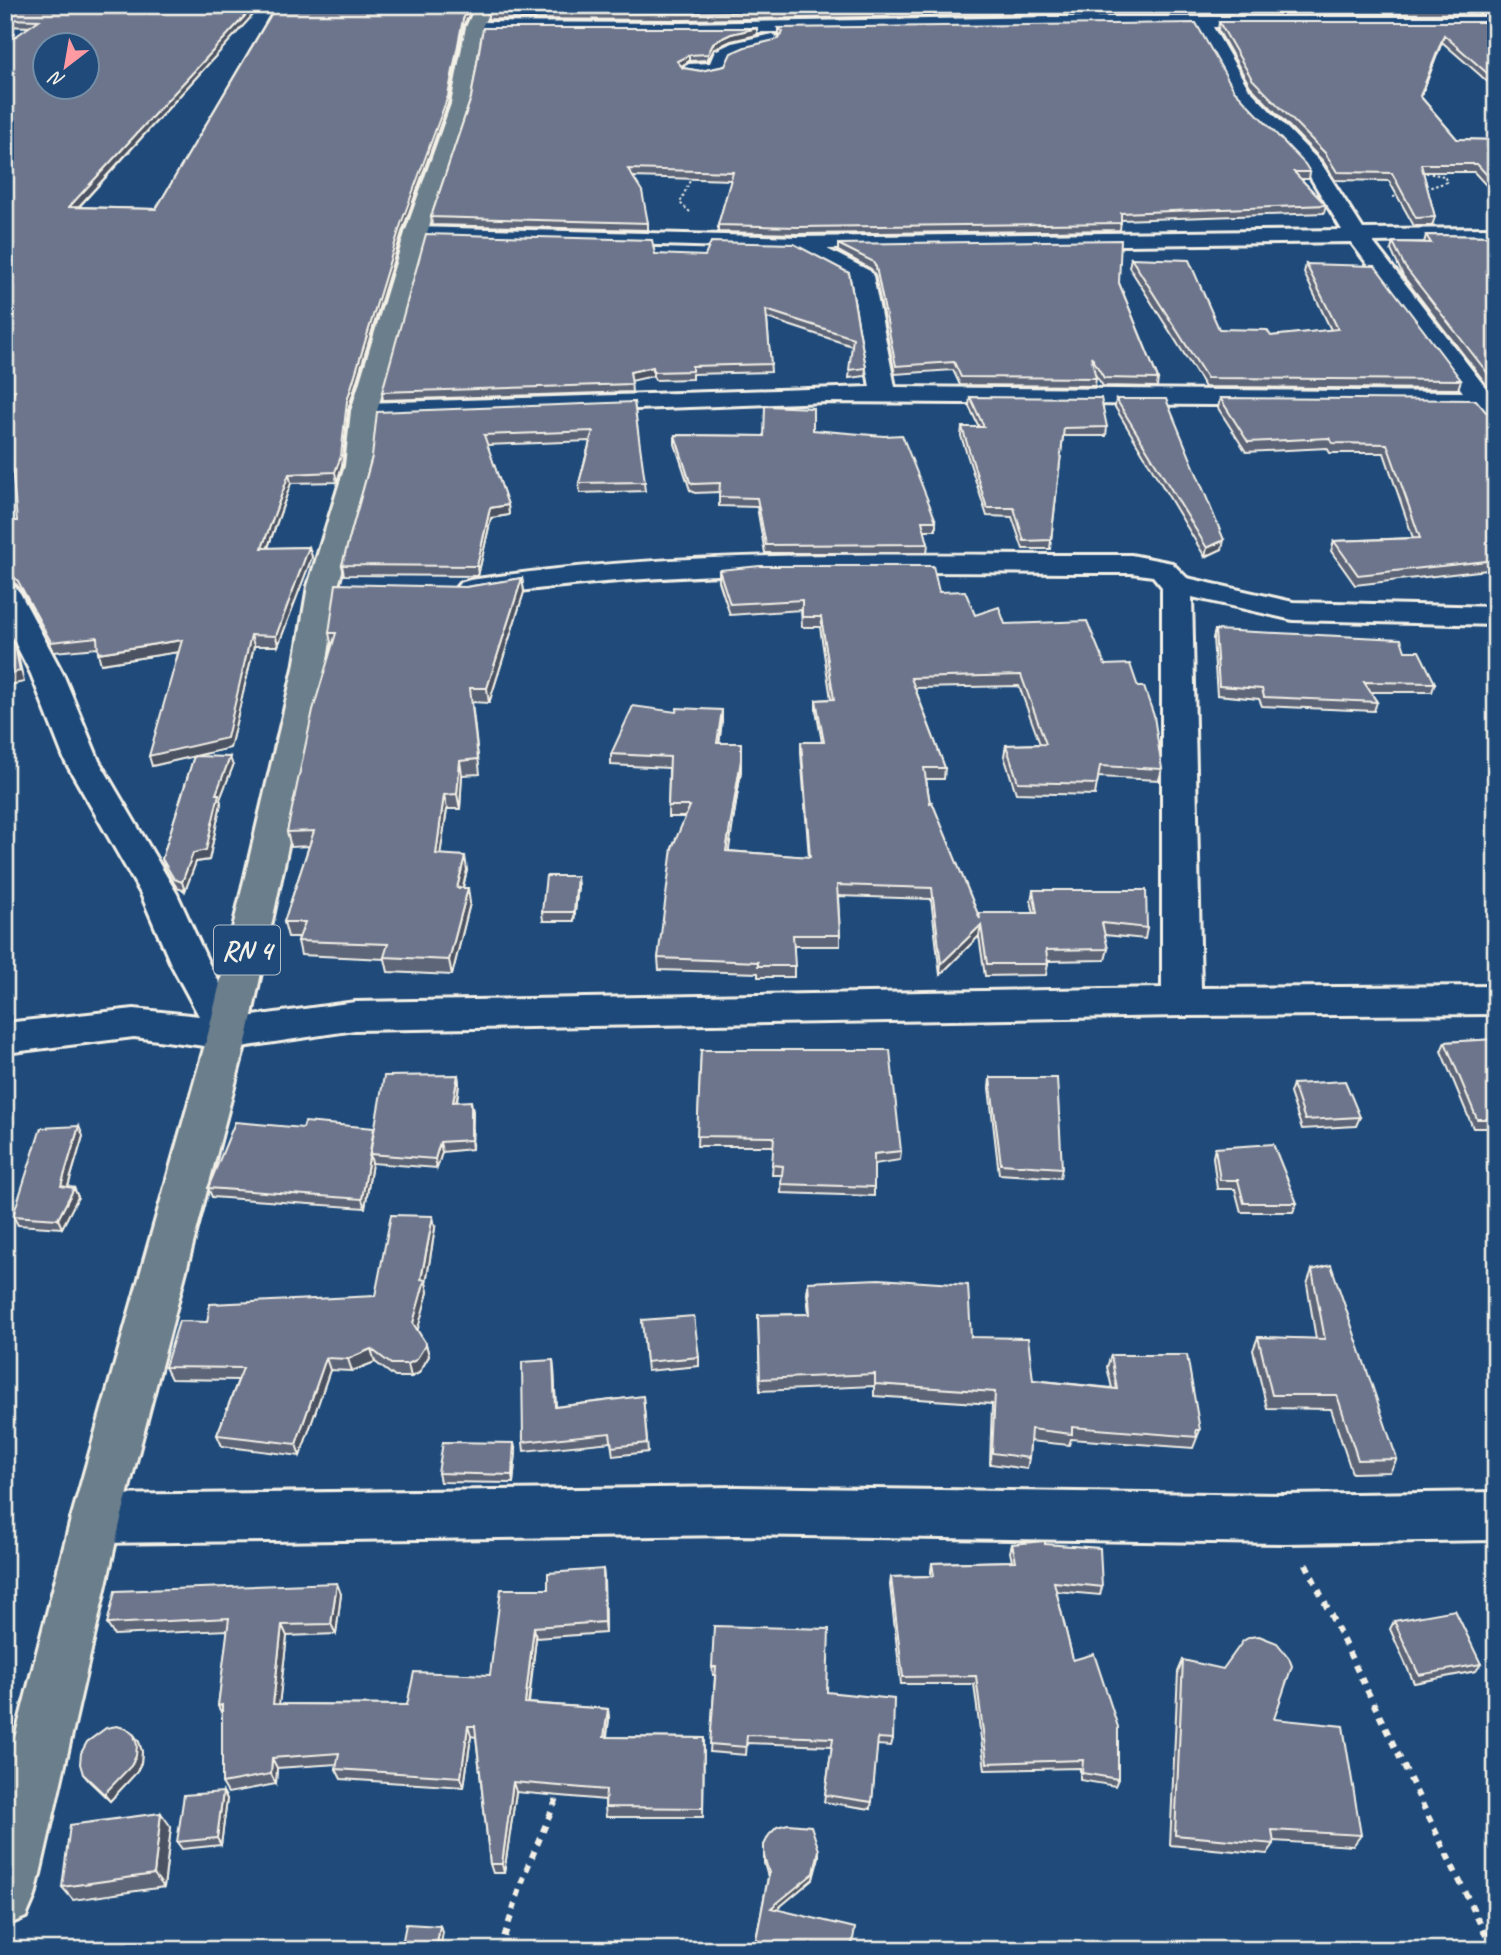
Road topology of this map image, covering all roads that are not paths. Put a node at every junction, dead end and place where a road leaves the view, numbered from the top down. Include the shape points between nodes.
1 (768, 9) edge
2 (479, 16) edge
3 (1496, 22) edge
4 (1202, 23) junction
5 (781, 26) junction
6 (690, 69) edge
7 (416, 233) junction
8 (1496, 234) edge
9 (1357, 236) junction
10 (798, 243) junction
11 (884, 394) junction
12 (1491, 407) edge
13 (364, 411) junction
14 (1177, 585) junction
15 (442, 589) edge
16 (5, 593) edge
17 (1496, 617) edge
18 (1496, 1000) edge
19 (1182, 1002) junction
20 (228, 1034) junction
21 (9, 1039) edge
22 (1496, 1516) edge
23 (96, 1518) junction
24 (5, 1896) edge

1 - 5 street
2 - 5 street
2 - 7 highway, RN 4 via 460,104
3 - 4 street
4 - 5 street
4 - 9 street via 1241,91 1314,167
5 - 6 street via 776,38 721,55 718,66
7 - 10 street
7 - 13 highway, RN 4
8 - 9 street
9 - 10 street
9 - 12 street
10 - 11 street via 862,276
11 - 12 street
11 - 13 street
13 - 20 highway, RN 4 via 337,586 310,668
14 - 15 street via 1162,569 1131,564 753,565
14 - 17 street via 1293,611
14 - 19 street
16 - 20 street via 47,674 82,761 159,894
18 - 19 street
19 - 20 street via 355,1016
20 - 21 street via 134,1023
20 - 23 highway, RN 4
22 - 23 street via 1284,1520 736,1511
23 - 24 highway, RN 4

